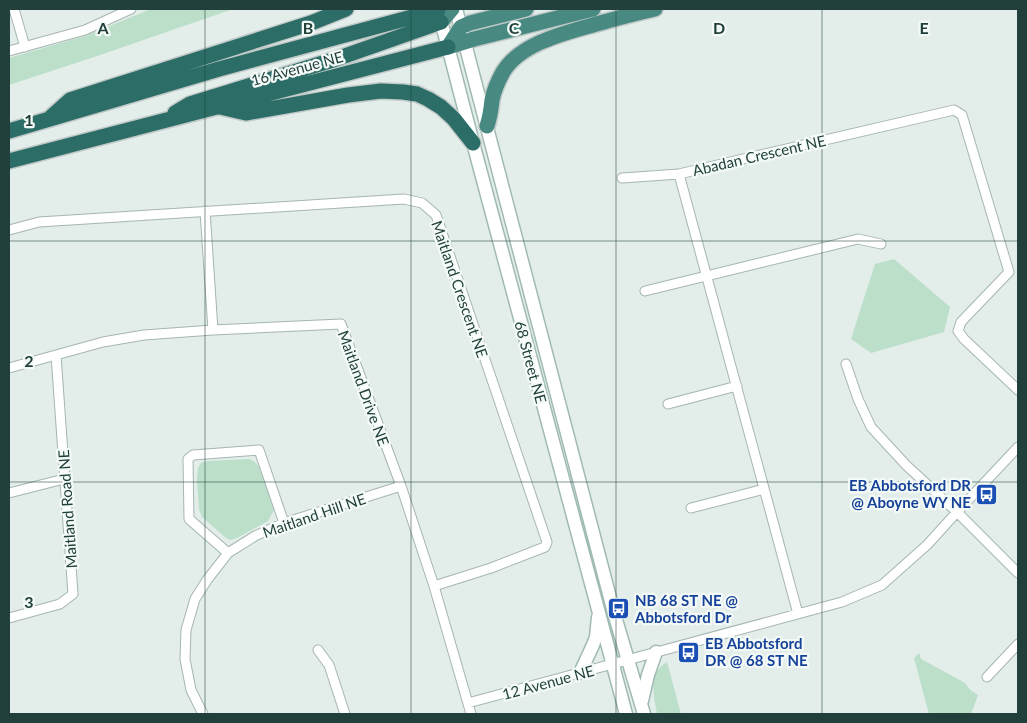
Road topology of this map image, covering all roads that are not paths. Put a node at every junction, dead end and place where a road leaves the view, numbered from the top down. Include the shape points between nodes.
1 (14, 9) edge
2 (131, 9) edge
3 (346, 9) edge
4 (456, 9) edge
5 (526, 9) edge
6 (593, 9) edge
7 (655, 9) edge
8 (442, 12) edge
9 (461, 27) junction
10 (465, 42) junction
11 (24, 47) junction
12 (448, 47) junction
13 (9, 51) edge
14 (219, 107) junction
15 (47, 120) junction
16 (159, 123) junction
17 (487, 126) junction
18 (9, 131) edge
19 (473, 143) junction
20 (9, 161) edge
21 (679, 174) junction
22 (622, 178) dead end
23 (205, 211) junction
24 (9, 230) edge
25 (881, 244) dead end
26 (707, 276) junction
27 (645, 291) dead end
28 (213, 330) junction
29 (56, 355) junction
30 (846, 364) dead end
31 (9, 368) edge
32 (736, 386) junction
33 (1018, 390) edge
34 (668, 404) dead end
35 (1018, 447) edge
36 (64, 479) junction
37 (400, 486) junction
38 (764, 489) junction
39 (9, 493) edge
40 (691, 508) dead end
41 (956, 512) junction
42 (284, 523) junction
43 (228, 553) junction
44 (1018, 573) edge
45 (434, 586) junction
46 (598, 609) junction
47 (798, 614) junction
48 (9, 618) edge
49 (1018, 644) edge
50 (318, 650) dead end
51 (656, 652) junction
52 (628, 659) junction
53 (613, 664) junction
54 (580, 673) junction
55 (987, 677) dead end
56 (468, 703) junction
57 (643, 709) edge
58 (203, 714) edge
59 (345, 714) edge
60 (471, 714) edge
61 (626, 714) edge

1 - 11 street
2 - 11 street via 86,30
3 - 15 highway via 70,100
4 - 9 main road, 68 Street NE
5 - 9 highway
6 - 10 highway, 16 Avenue NE
7 - 17 highway via 564,33 523,52 504,70 498,82
8 - 12 main road, 68 Street NE
8 - 15 highway, 16 Avenue NE via 219,69
8 - 16 highway via 336,59 190,104
9 - 10 main road, 68 Street NE
9 - 12 highway
10 - 12 highway, 16 Avenue NE
10 - 17 main road, 68 Street NE
11 - 13 street
12 - 14 highway, 16 Avenue NE
12 - 19 main road, 68 Street NE
14 - 16 highway, 16 Avenue NE
14 - 19 highway via 246,114 348,95 403,92 417,94 441,107
15 - 18 highway, 16 Avenue NE
16 - 20 highway, 16 Avenue NE
17 - 52 main road, 68 Street NE
19 - 46 main road, 68 Street NE
21 - 22 street
21 - 26 street, Abadan Crescent NE
21 - 33 street, Abadan Crescent NE via 954,110 962,114 1009,272 961,322 958,331
23 - 24 street, Maitland Crescent NE via 39,222
23 - 28 street
23 - 45 street, Maitland Crescent NE via 404,199 422,202 436,215 547,542 545,547
25 - 26 street via 858,239
26 - 27 street
26 - 32 street, Abadan Crescent NE
28 - 29 street, Maitland Drive NE via 103,342
28 - 37 street, Maitland Drive NE via 342,324
29 - 31 street, Maitland Drive NE
29 - 36 street, Maitland Road NE
30 - 41 street via 871,428
32 - 34 street
32 - 38 street, Abadan Crescent NE
35 - 41 street, 12 Avenue NE
36 - 39 street
36 - 48 street, Maitland Road NE via 73,594 60,604
37 - 42 street, Maitland Hill NE
37 - 45 street, Maitland Drive NE
38 - 40 street
38 - 47 street, Abadan Crescent NE
41 - 44 street
41 - 47 street, 12 Avenue NE via 927,545 882,585 842,602
42 - 43 street, Maitland Hill NE
42 - 43 street via 259,450 193,455 188,459 189,519
43 - 58 street, Maitland Hill NE via 195,599 186,630 185,659 191,690
45 - 56 street, Maitland Drive NE
46 - 53 main road, 68 Street NE
46 - 54 main road via 596,637
47 - 51 street, 12 Avenue NE
49 - 55 street
50 - 59 street via 329,665
51 - 52 street, 12 Avenue NE
51 - 57 main road via 648,675
52 - 53 street, 12 Avenue NE
52 - 57 main road, 68 Street NE
53 - 54 street, 12 Avenue NE
53 - 61 main road, 68 Street NE
54 - 56 street, 12 Avenue NE
56 - 60 street, Maitland Drive NE

